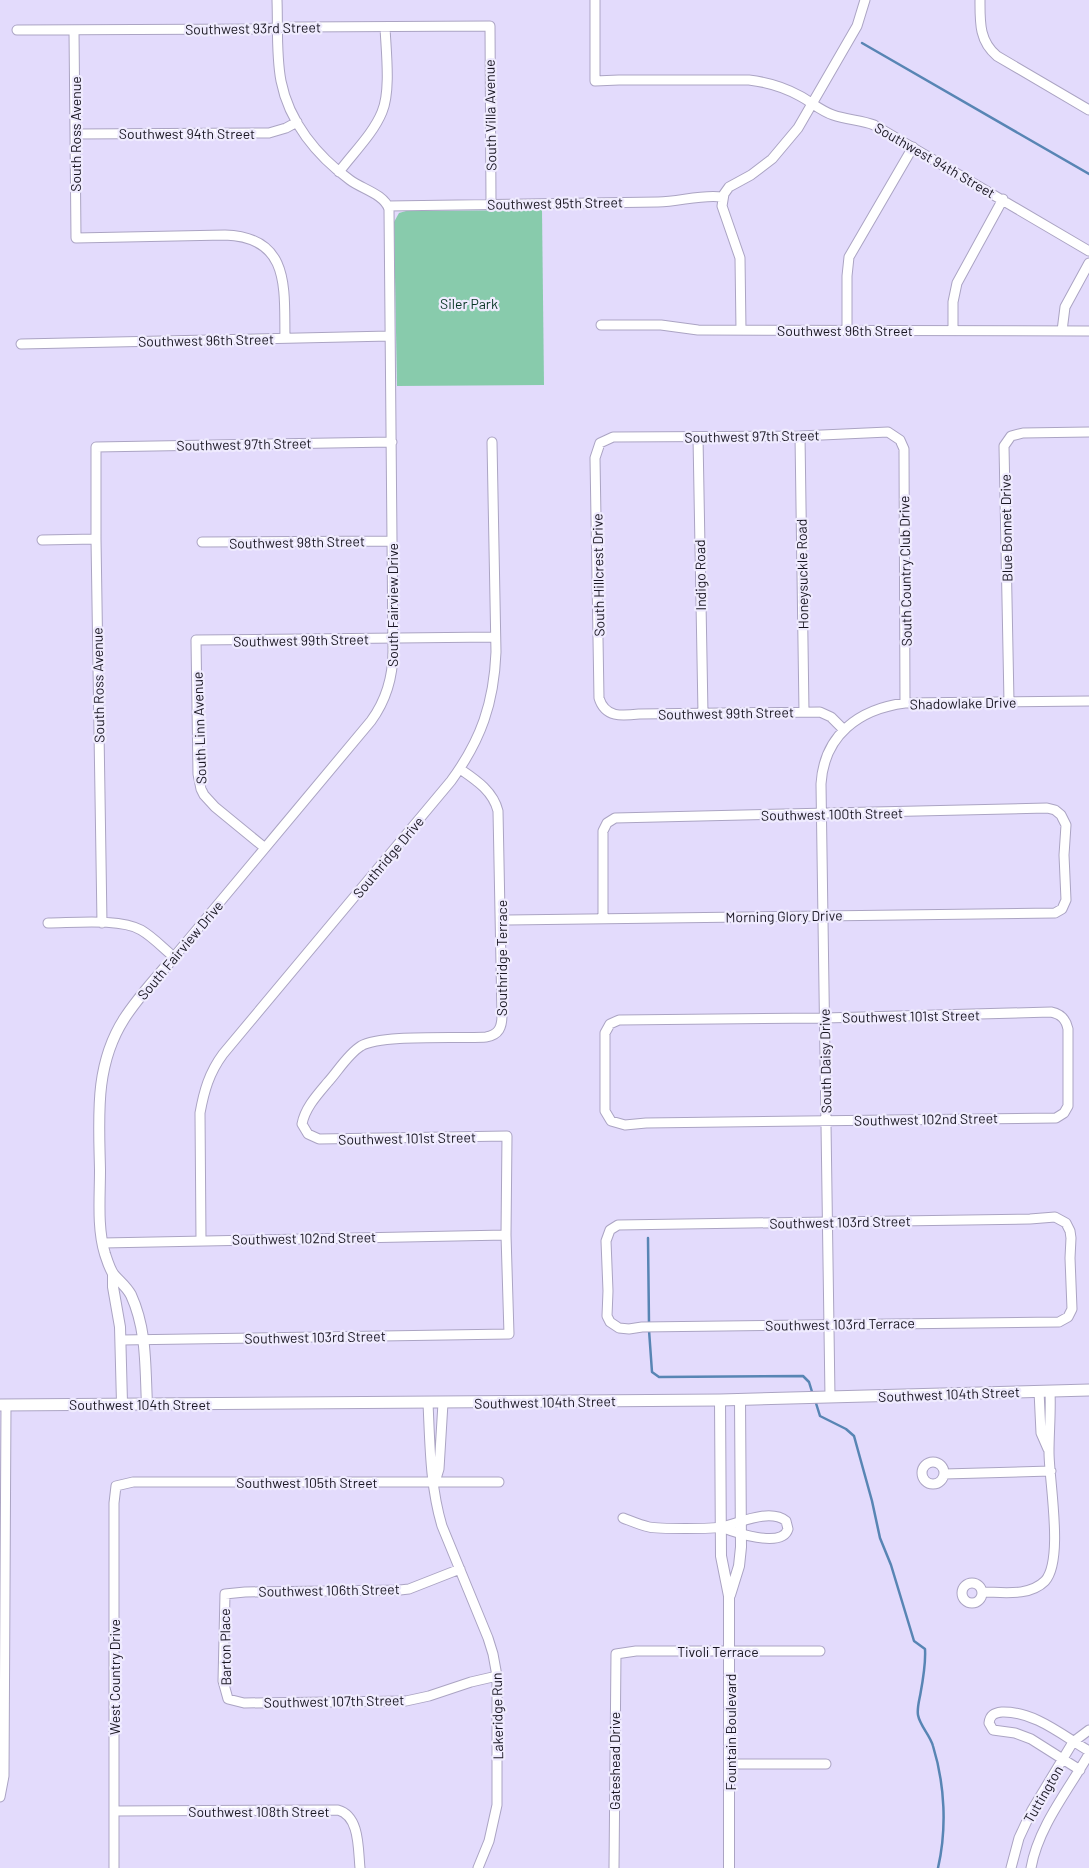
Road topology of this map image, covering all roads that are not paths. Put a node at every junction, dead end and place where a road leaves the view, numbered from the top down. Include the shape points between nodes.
1 (278, 0) edge
2 (594, 0) edge
3 (864, 0) edge
4 (980, 0) edge
5 (490, 26) joint
6 (385, 27) junction
7 (278, 28) junction
8 (17, 30) dead end
9 (74, 30) junction
10 (812, 103) junction
11 (1089, 110) edge
12 (297, 122) junction
13 (76, 134) junction
14 (913, 147) junction
15 (339, 172) junction
16 (722, 197) junction
17 (1003, 199) junction
18 (491, 204) junction
19 (388, 206) junction
20 (1089, 251) edge
21 (1089, 262) edge
22 (601, 325) dead end
23 (741, 330) junction
24 (847, 330) junction
25 (953, 330) junction
26 (1062, 331) junction
27 (1089, 331) edge
28 (390, 336) junction
29 (285, 338) junction
30 (21, 344) dead end
31 (1089, 432) edge
32 (800, 436) junction
33 (698, 437) junction
34 (900, 440) joint
35 (392, 442) junction
36 (492, 442) dead end
37 (602, 442) joint
38 (96, 447) joint
39 (96, 539) junction
40 (42, 540) dead end
41 (392, 541) junction
42 (202, 542) dead end
43 (495, 637) junction
44 (393, 639) junction
45 (196, 640) joint
46 (1089, 701) edge
47 (1009, 702) junction
48 (905, 703) junction
49 (605, 709) joint
50 (804, 712) junction
51 (703, 713) junction
52 (843, 729) junction
53 (460, 769) junction
54 (821, 813) junction
55 (265, 848) junction
56 (1063, 907) joint
57 (823, 915) junction
58 (603, 918) junction
59 (502, 920) junction
60 (48, 923) dead end
61 (102, 923) junction
62 (174, 957) junction
63 (825, 1018) junction
64 (1064, 1113) joint
65 (609, 1119) joint
66 (827, 1121) junction
67 (308, 1134) joint
68 (828, 1222) junction
69 (506, 1234) junction
70 (202, 1240) junction
71 (103, 1243) junction
72 (114, 1274) junction
73 (1068, 1317) joint
74 (613, 1324) joint
75 (829, 1324) junction
76 (121, 1340) junction
77 (144, 1340) junction
78 (1089, 1390) edge
79 (1045, 1391) junction
80 (825, 1397) junction
81 (740, 1399) junction
82 (720, 1400) junction
83 (122, 1403) junction
84 (428, 1403) junction
85 (443, 1403) junction
86 (147, 1404) junction
87 (3, 1405) edge
88 (1051, 1471) junction
89 (944, 1474) dead end
90 (434, 1482) junction
91 (499, 1482) dead end
92 (116, 1486) joint
93 (623, 1518) dead end
94 (741, 1521) junction
95 (721, 1528) junction
96 (741, 1534) junction
97 (460, 1570) junction
98 (982, 1592) dead end
99 (225, 1594) joint
100 (729, 1596) junction
101 (730, 1650) junction
102 (820, 1651) dead end
103 (616, 1654) joint
104 (497, 1676) junction
105 (228, 1699) joint
106 (1089, 1730) edge
107 (1073, 1742) junction
108 (1089, 1752) edge
109 (1063, 1759) junction
110 (730, 1764) junction
111 (826, 1764) dead end
112 (1080, 1770) junction
113 (0, 1797) edge
114 (114, 1811) junction
115 (114, 1868) edge
116 (360, 1868) edge
117 (478, 1868) edge
118 (614, 1868) edge
119 (729, 1868) edge
120 (1011, 1868) edge
121 (1031, 1868) edge

1 - 7 street
2 - 10 street, Southwest 94th Street via 595,81 758,81 784,88
3 - 10 street via 857,26
4 - 11 street via 982,33 990,50
5 - 6 street, Southwest 93rd Street
5 - 18 street, South Villa Avenue
6 - 7 street, Southwest 93rd Street
6 - 15 street via 386,96 383,109 373,128
7 - 9 street, Southwest 93rd Street
7 - 12 street via 281,80
8 - 9 street, Southwest 93rd Street
9 - 13 street, South Ross Avenue
10 - 14 street, Southwest 94th Street via 834,115 868,122
10 - 16 street via 782,148 751,175 729,187
12 - 13 street, Southwest 94th Street via 269,133
12 - 15 street via 316,150
13 - 29 street, South Ross Avenue via 76,238 225,235 254,240 271,253 282,274
14 - 17 street, Southwest 94th Street
14 - 24 street via 849,257
15 - 19 street via 360,188 385,200
16 - 18 street, Southwest 95th Street via 667,202
16 - 23 street via 723,210 740,258
17 - 20 street, Southwest 94th Street
17 - 25 street via 957,282
18 - 19 street, Southwest 95th Street
19 - 28 street, South Fairview Drive
21 - 26 street via 1065,307
22 - 23 street, Southwest 96th Street
23 - 24 street, Southwest 96th Street
24 - 25 street, Southwest 96th Street
25 - 26 street, Southwest 96th Street
26 - 27 street, Southwest 96th Street
28 - 29 street, Southwest 96th Street
28 - 35 street, South Fairview Drive
29 - 30 street, Southwest 96th Street
31 - 47 street, Blue Bonnet Drive via 1023,432 1011,436 1004,446
32 - 33 street, Southwest 97th Street
32 - 34 street, Southwest 97th Street via 888,432
32 - 50 street, Honeysuckle Road
33 - 37 street, Southwest 97th Street via 613,437
33 - 51 street, Indigo Road
34 - 48 street, South Country Club Drive via 904,449
35 - 38 street, Southwest 97th Street
35 - 41 street, South Fairview Drive
36 - 43 street, Southridge Drive
37 - 49 street, South Hillcrest Drive via 595,458 599,698
38 - 39 street, South Ross Avenue
39 - 40 street
39 - 61 street, South Ross Avenue
41 - 42 street, Southwest 98th Street
41 - 44 street, South Fairview Drive
43 - 44 street, Southwest 99th Street
43 - 53 street, Southridge Drive via 490,703 476,742
44 - 45 street, Southwest 99th Street
44 - 55 street, South Fairview Drive via 392,673 381,706
45 - 55 street, South Linn Avenue via 200,789 215,807
46 - 47 street, Shadowlake Drive
47 - 48 street, Shadowlake Drive
48 - 52 street, Shadowlake Drive via 879,708
49 - 51 street, Southwest 99th Street via 620,716
50 - 51 street, Southwest 99th Street
50 - 52 street, Southwest 99th Street via 824,714
52 - 54 street, South Daisy Drive via 823,766
53 - 59 street, Southridge Terrace via 480,783 497,804
53 - 70 street, Southridge Drive via 212,1071 200,1113
54 - 56 street, Southwest 100th Street via 1047,808 1058,812 1066,825 1066,896
54 - 57 street, South Daisy Drive
54 - 58 street, Southwest 100th Street via 615,818 603,831
55 - 62 street, South Fairview Drive
56 - 57 street, Morning Glory Drive via 1057,913 1049,914
57 - 58 street, Morning Glory Drive
57 - 63 street, South Daisy Drive
58 - 59 street, Morning Glory Drive
59 - 67 street, Southridge Terrace via 502,1020 499,1031 486,1037 382,1040 363,1045 303,1116 302,1124
60 - 61 street
61 - 62 street via 133,926
62 - 71 street, South Fairview Drive via 123,1020 102,1072 99,1107
63 - 64 street, Southwest 101st Street via 1051,1012 1060,1015 1068,1029 1069,1103
63 - 65 street, Southwest 101st Street via 624,1019 613,1022 604,1041 604,1104
63 - 66 street, South Daisy Drive
64 - 66 street, Southwest 102nd Street via 1056,1118
65 - 66 street, Southwest 102nd Street via 625,1125
66 - 68 street, South Daisy Drive
67 - 69 street, Southwest 101st Street via 319,1139 507,1136
68 - 73 street, Southwest 103rd Street via 1055,1217 1066,1223 1071,1238 1072,1307
68 - 74 street, Southwest 103rd Street via 624,1223 613,1227 606,1241 607,1316
68 - 75 street, South Daisy Drive
69 - 70 street, Southwest 102nd Street
69 - 77 street, Southwest 103rd Street via 509,1334
70 - 71 street, Southwest 102nd Street
71 - 72 street, South Fairview Drive
72 - 76 street, South Fairview Drive
72 - 77 street, South Fairview Drive via 131,1295
73 - 75 street, Southwest 103rd Terrace via 1054,1323
74 - 75 street, Southwest 103rd Terrace via 623,1329
75 - 80 street, South Daisy Drive
76 - 77 street, Southwest 103rd Street
76 - 83 street, South Fairview Drive
77 - 86 street, South Fairview Drive
78 - 79 main road, Southwest 104th Street
79 - 80 main road, Southwest 104th Street
79 - 88 street via 1051,1432
80 - 81 main road, Southwest 104th Street
81 - 82 main road, Southwest 104th Street
81 - 94 street, Fountain Boulevard
82 - 85 main road, Southwest 104th Street
82 - 95 street, Fountain Boulevard
83 - 86 main road, Southwest 104th Street
83 - 87 main road, Southwest 104th Street
84 - 85 main road, Southwest 104th Street
84 - 86 main road, Southwest 104th Street
84 - 90 street, Lakeridge Run
85 - 90 street, Lakeridge Run via 440,1469
87 - 113 street via 4,1770
88 - 89 street
88 - 98 street via 1054,1551 1050,1572 1043,1582 1025,1591
90 - 91 street, Southwest 105th Street
90 - 92 street, Southwest 105th Street via 133,1482
90 - 97 street, Lakeridge Run via 438,1512
92 - 114 street, West Country Drive
93 - 95 street via 650,1527
94 - 95 street
94 - 96 street, Fountain Boulevard
94 - 96 street via 754,1517 780,1518 786,1521 788,1529 776,1538
95 - 96 street
95 - 100 street, Fountain Boulevard via 721,1556
96 - 100 street, Fountain Boulevard via 740,1558
97 - 99 street, Southwest 106th Street via 400,1590
97 - 104 street, Lakeridge Run via 494,1654
99 - 105 street, Barton Place via 223,1681
100 - 101 street, Fountain Boulevard
101 - 102 street, Tivoli Terrace
101 - 103 street, Tivoli Terrace
101 - 110 street, Fountain Boulevard
103 - 118 street, Gateshead Drive
104 - 105 street, Southwest 107th Street via 406,1701 244,1703
104 - 117 street, Lakeridge Run via 497,1805 489,1841
106 - 107 street, Tuttington
107 - 108 street
107 - 109 street, Tuttington
107 - 109 street via 1028,1716 1005,1712 991,1716 989,1723 993,1730 1031,1739
108 - 112 street, Tuttington
109 - 112 street
109 - 120 street, Tuttington via 1024,1827
110 - 111 street
110 - 119 street, Fountain Boulevard
112 - 121 street, Tuttington via 1041,1838
114 - 115 street, West Country Drive
114 - 116 street, Southwest 108th Street via 338,1810 346,1813 352,1821

